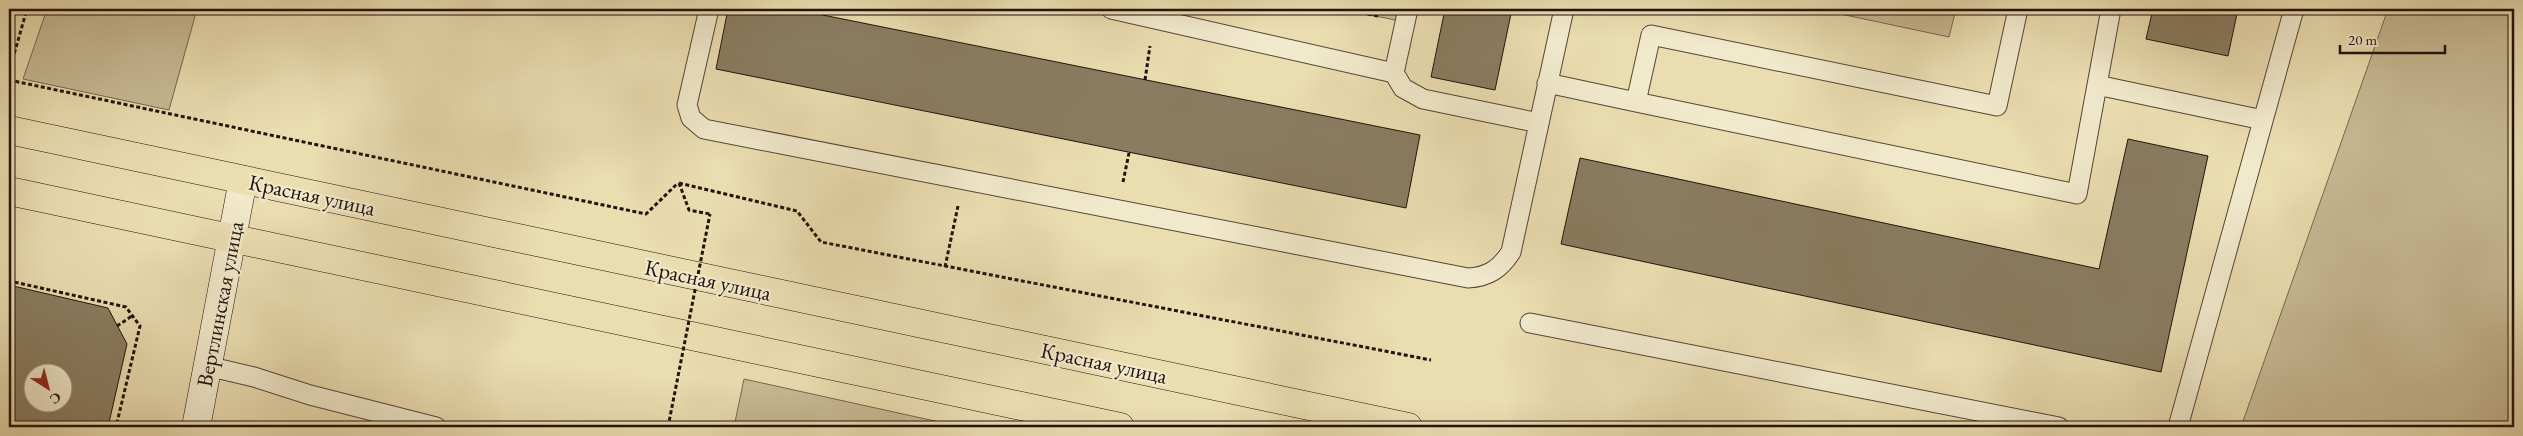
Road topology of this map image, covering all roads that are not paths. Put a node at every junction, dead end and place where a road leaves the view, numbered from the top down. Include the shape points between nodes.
1 (709, 9) edge
2 (1111, 9) edge
3 (1564, 9) edge
4 (2018, 9) edge
5 (2111, 9) edge
6 (2294, 9) edge
7 (1407, 15) edge
8 (1394, 73) junction
9 (1547, 83) junction
10 (2097, 85) junction
11 (1636, 102) junction
12 (2263, 120) junction
13 (1538, 123) junction
14 (9, 130) edge
15 (243, 180) junction
16 (9, 191) edge
17 (233, 240) junction
18 (1530, 323) dead end
19 (207, 366) junction
20 (196, 427) edge
21 (436, 427) edge
22 (1120, 427) edge
23 (1408, 427) edge
24 (2059, 427) edge
25 (2178, 427) edge

1 - 13 lane via 687,105 691,118 704,129 1468,278 1497,270 1511,252
2 - 8 lane
3 - 9 lane
4 - 11 lane via 1997,106 1651,35
5 - 10 lane
6 - 12 lane
7 - 8 lane
8 - 13 lane via 1403,88 1423,99
9 - 11 lane
9 - 13 lane
10 - 11 lane via 2077,194
10 - 12 lane
12 - 25 lane
14 - 15 highway, Красная улица
15 - 17 main road, Вертлинская улица
15 - 23 highway, Красная улица
16 - 17 highway
17 - 19 main road, Вертлинская улица
17 - 22 highway
18 - 24 lane
19 - 20 main road, Вертлинская улица
19 - 21 lane

